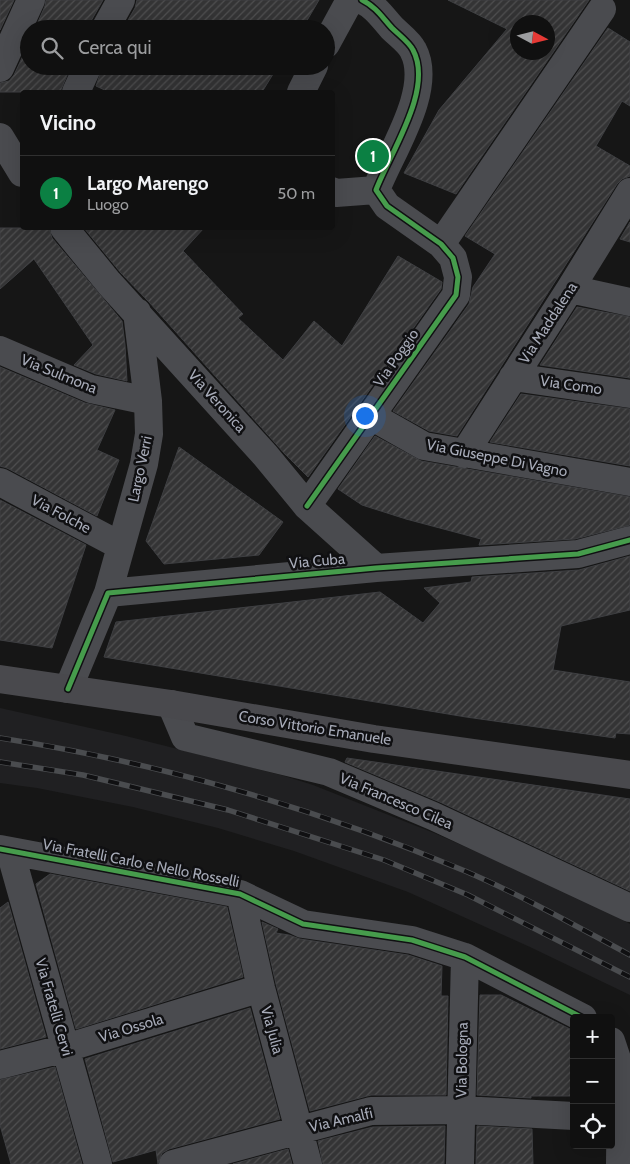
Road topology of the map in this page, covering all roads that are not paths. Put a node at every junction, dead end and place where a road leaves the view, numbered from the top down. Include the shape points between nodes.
1 (30, 0) edge
2 (121, 0) edge
3 (364, 1) edge
4 (602, 9) dead end
5 (21, 20) edge
6 (110, 20) edge
7 (20, 23) edge
8 (335, 34) edge
9 (0, 68) edge
10 (84, 75) edge
11 (310, 75) edge
12 (77, 90) edge
13 (302, 90) edge
14 (0, 137) edge
15 (20, 169) edge
16 (376, 190) junction
17 (335, 192) edge
18 (630, 192) edge
19 (66, 230) edge
20 (441, 244) junction
21 (570, 290) junction
22 (630, 302) edge
23 (137, 312) junction
24 (0, 350) edge
25 (513, 377) junction
26 (630, 394) edge
27 (148, 402) junction
28 (370, 416) junction
29 (464, 454) junction
30 (0, 482) edge
31 (630, 482) edge
32 (307, 506) junction
33 (630, 540) edge
34 (121, 546) junction
35 (376, 568) junction
36 (108, 593) junction
37 (0, 679) edge
38 (68, 689) junction
39 (171, 704) junction
40 (630, 775) edge
41 (5, 850) edge
42 (240, 894) junction
43 (630, 908) edge
44 (465, 957) junction
45 (262, 988) junction
46 (575, 1014) edge
47 (66, 1048) junction
48 (615, 1053) edge
49 (0, 1065) edge
50 (461, 1110) junction
51 (570, 1116) edge
52 (621, 1118) edge
53 (299, 1130) junction
54 (98, 1164) edge
55 (173, 1164) edge
56 (308, 1164) edge
57 (460, 1164) edge
58 (620, 1164) edge

1 - 5 street
2 - 6 street
3 - 8 street
3 - 16 street via 413,50 419,74 412,112
4 - 20 street
7 - 9 street
10 - 12 street
11 - 13 street
14 - 15 street
16 - 17 street
16 - 20 street via 387,206
18 - 21 street, Via Maddalena
19 - 23 street, Via Veronica
20 - 28 street, Via Poggio via 453,258 458,277 456,295
21 - 22 street
21 - 25 street, Via Maddalena
23 - 27 street, Largo Verri
23 - 32 street, Via Veronica
24 - 27 street, Via Sulmona via 91,389
25 - 26 street, Via Como
25 - 29 street, Via Maddalena
27 - 34 street, Largo Verri via 149,434 144,464
28 - 29 street, Via Giuseppe Di Vagno via 424,446
28 - 32 street, Via Poggio
29 - 31 street, Via Giuseppe Di Vagno
30 - 34 street, Via Folche
32 - 35 street, Via Veronica
33 - 35 street, Via Cuba via 578,554
34 - 36 street, Largo Verri
35 - 36 street, Via Cuba
36 - 38 street
37 - 38 main road, Corso Vittorio Emanuele
38 - 39 main road, Corso Vittorio Emanuele
39 - 40 main road, Corso Vittorio Emanuele via 374,739
39 - 43 street, Via Francesco Cilea via 185,737 329,772 433,816
41 - 42 street, Via Fratelli Carlo e Nello Rosselli
41 - 47 street, Via Fratelli Cervi
42 - 44 street, Via Fratelli Carlo e Nello Rosselli via 302,924 412,940
42 - 45 street, Via Julia
44 - 46 street, Via Fratelli Carlo e Nello Rosselli
44 - 50 street, Via Bologna
45 - 47 street, Via Ossola
45 - 53 street, Via Julia
47 - 49 street, Via Ossola
47 - 54 street, Via Fratelli Cervi
48 - 52 street via 621,1071
50 - 51 street, Via Amalfi
50 - 53 street, Via Amalfi via 371,1111
50 - 57 street, Via Bologna
52 - 58 street
53 - 55 street, Via Amalfi
53 - 56 street, Via Julia

